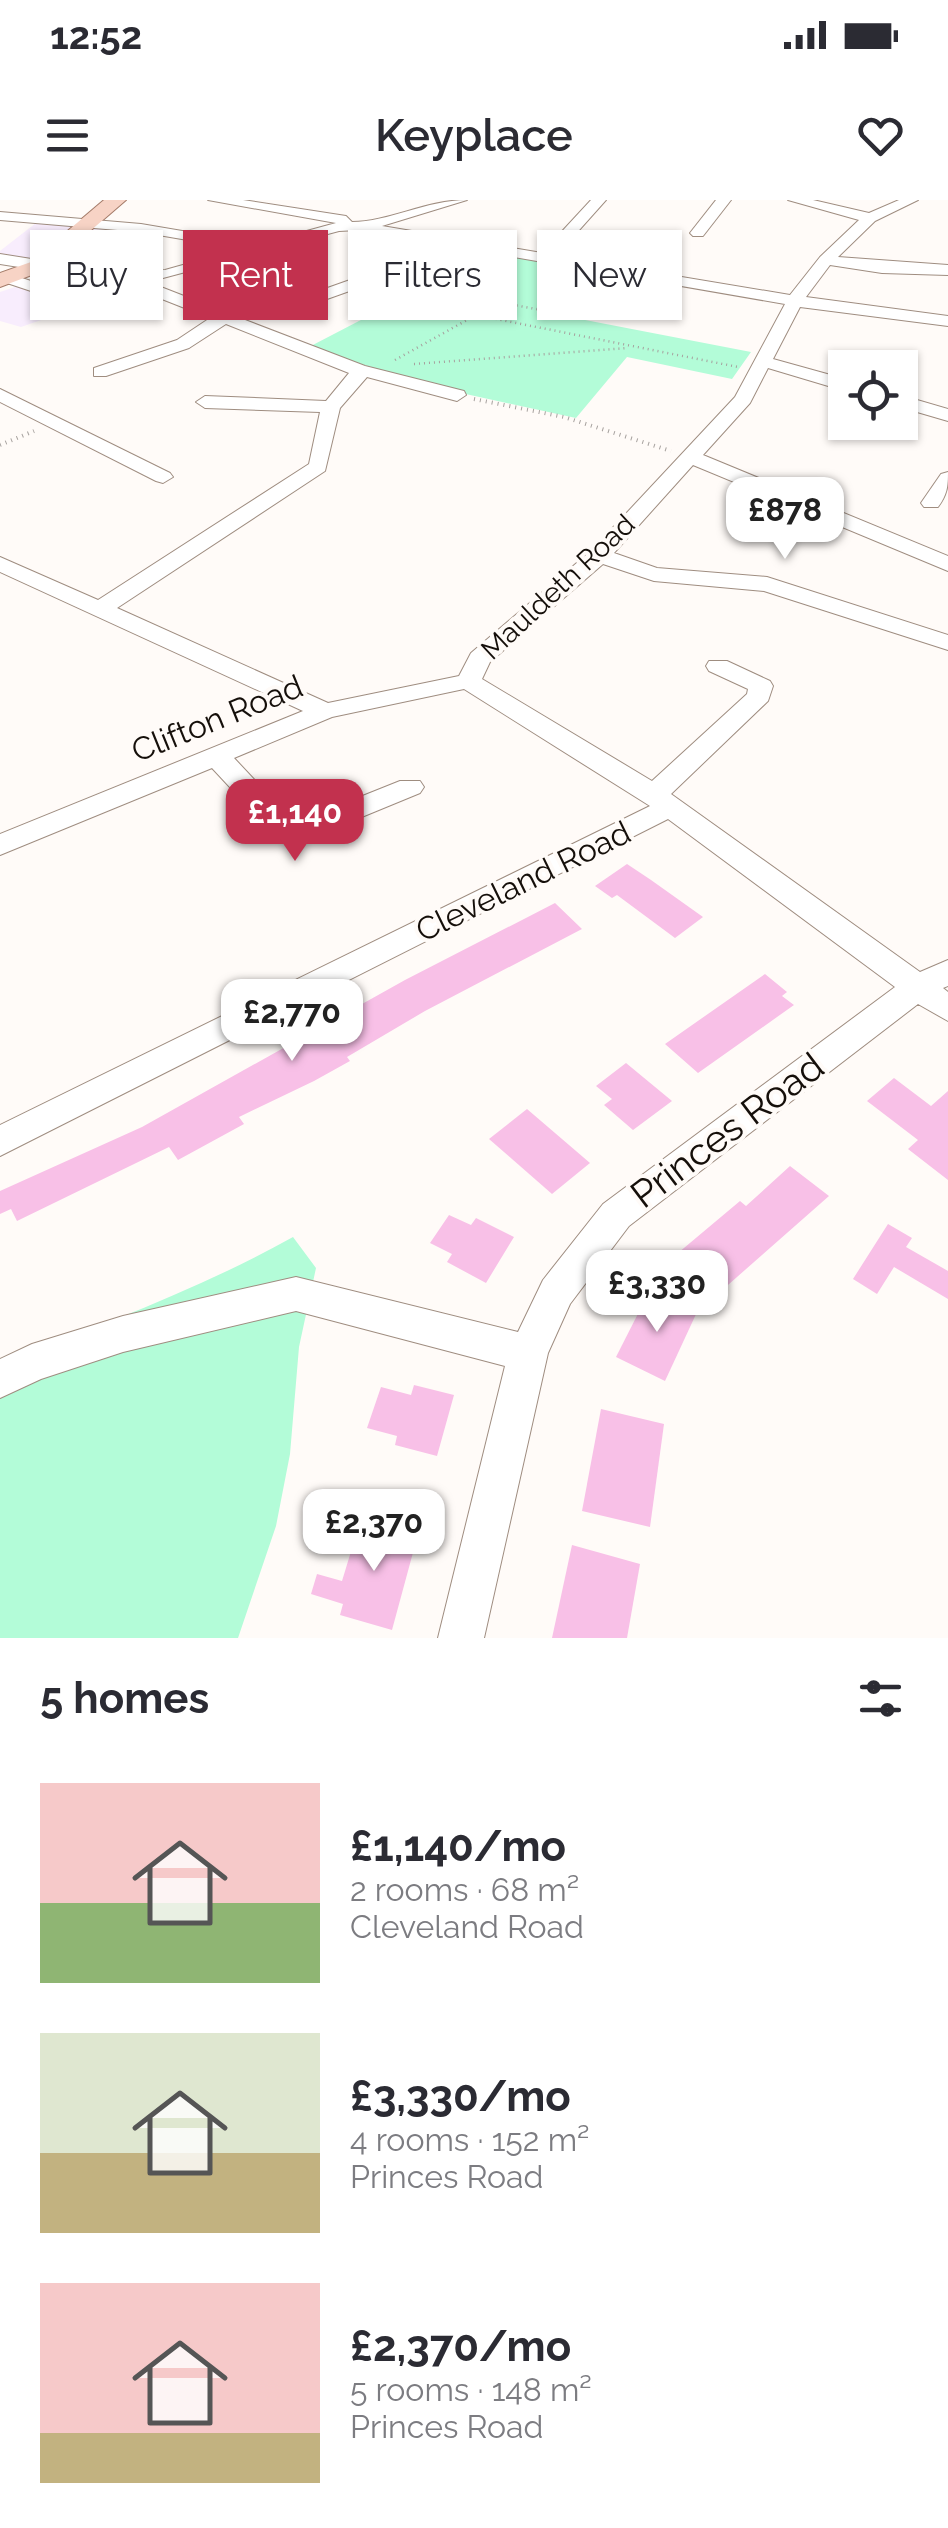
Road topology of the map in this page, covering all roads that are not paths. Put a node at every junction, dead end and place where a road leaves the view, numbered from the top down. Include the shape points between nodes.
1 (116, 200) edge
2 (215, 200) edge
3 (460, 200) edge
4 (599, 200) edge
5 (724, 200) edge
6 (795, 200) edge
7 (911, 200) edge
8 (0, 216) edge
9 (870, 218) junction
10 (359, 221) junction
11 (88, 223) junction
12 (80, 230) edge
13 (567, 230) edge
14 (328, 231) edge
15 (698, 233) dead end
16 (183, 235) edge
17 (537, 257) edge
18 (826, 260) junction
19 (30, 268) edge
20 (948, 270) edge
21 (2, 273) edge
22 (682, 282) edge
23 (30, 285) edge
24 (796, 298) junction
25 (222, 320) edge
26 (227, 320) edge
27 (948, 321) edge
28 (250, 329) junction
29 (173, 362) dead end
30 (759, 366) junction
31 (359, 370) junction
32 (100, 372) dead end
33 (828, 381) edge
34 (456, 395) road end
35 (0, 396) edge
36 (205, 402) dead end
37 (918, 406) edge
38 (331, 409) junction
39 (355, 410) dead end
40 (948, 414) edge
41 (690, 456) junction
42 (163, 477) dead end
43 (948, 478) edge
44 (931, 503) dead end
45 (600, 555) junction
46 (0, 564) edge
47 (948, 564) edge
48 (100, 608) junction
49 (948, 642) edge
50 (718, 666) dead end
51 (468, 681) junction
52 (325, 712) junction
53 (216, 756) junction
54 (410, 787) dead end
55 (662, 801) junction
56 (0, 845) edge
57 (938, 989) edge
58 (0, 1141) edge
59 (528, 1353) junction
60 (0, 1378) edge
61 (461, 1638) edge

1 - 11 main road
2 - 10 street
3 - 10 street
4 - 13 street
5 - 15 street
6 - 9 street
7 - 9 street, Mauldeth Road
8 - 11 street
9 - 18 street, Mauldeth Road
10 - 14 street
10 - 17 street
11 - 12 main road
11 - 16 street
18 - 20 street
18 - 24 street, Mauldeth Road
19 - 21 main road
21 - 23 street
22 - 24 street
24 - 27 street
24 - 30 street, Mauldeth Road
25 - 32 street via 183,344
26 - 28 street
28 - 29 street
28 - 31 street
30 - 33 street
30 - 41 street, Mauldeth Road via 743,399
31 - 34 street
31 - 38 street
35 - 42 street
36 - 38 street
37 - 40 street
38 - 39 street
38 - 48 street via 318,467
41 - 45 street, Mauldeth Road
41 - 47 street
43 - 44 street
45 - 49 street via 654,574 767,584
45 - 51 street, Mauldeth Road via 480,658
46 - 48 street
48 - 52 street
50 - 55 street, Cleveland Road via 761,686 760,696
51 - 52 street, Clifton Road
51 - 55 street, Mauldeth Road
52 - 53 street, Clifton Road
53 - 54 street via 291,835
53 - 56 street, Clifton Road
55 - 57 street, Mauldeth Road
55 - 58 street, Cleveland Road
57 - 59 street, Princes Road via 616,1214 556,1292
59 - 60 street via 296,1294 123,1334
59 - 61 street, Princes Road

